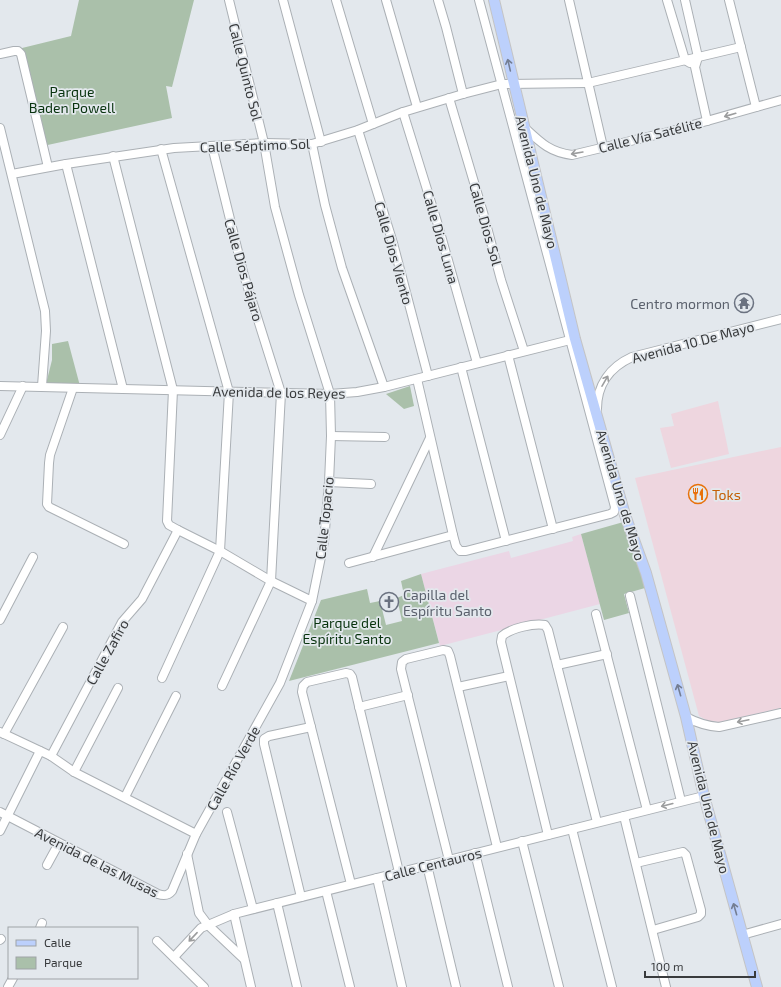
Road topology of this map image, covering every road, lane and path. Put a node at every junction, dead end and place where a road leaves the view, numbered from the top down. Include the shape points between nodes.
1 (229, 0) edge
2 (283, 0) edge
3 (336, 0) edge
4 (386, 0) edge
5 (438, 0) edge
6 (479, 0) edge
7 (494, 0) edge
8 (569, 0) edge
9 (667, 0) edge
10 (685, 0) edge
11 (729, 0) edge
12 (740, 47) junction
13 (0, 54) edge
14 (698, 57) junction
15 (685, 60) junction
16 (695, 67) junction
17 (588, 83) junction
18 (502, 84) junction
19 (514, 84) junction
20 (463, 94) junction
21 (449, 98) junction
22 (781, 100) edge
23 (417, 107) junction
24 (756, 107) junction
25 (403, 112) junction
26 (707, 121) junction
27 (373, 124) junction
28 (0, 128) edge
29 (525, 128) junction
30 (358, 130) junction
31 (321, 142) junction
32 (264, 143) junction
33 (312, 144) junction
34 (212, 146) junction
35 (603, 147) junction
36 (161, 149) junction
37 (113, 156) junction
38 (66, 164) junction
39 (48, 168) junction
40 (12, 174) junction
41 (781, 319) edge
42 (572, 340) junction
43 (524, 351) junction
44 (508, 355) junction
45 (477, 363) junction
46 (461, 367) junction
47 (428, 376) junction
48 (417, 379) junction
49 (0, 386) edge
50 (23, 386) junction
51 (42, 386) junction
52 (384, 387) junction
53 (73, 388) junction
54 (122, 389) junction
55 (172, 390) junction
56 (229, 392) junction
57 (281, 393) junction
58 (330, 394) junction
59 (598, 418) junction
60 (0, 435) edge
61 (331, 436) junction
62 (385, 437) dead end
63 (430, 438) junction
64 (328, 482) junction
65 (370, 484) dead end
66 (616, 497) junction
67 (553, 529) junction
68 (178, 530) junction
69 (453, 535) junction
70 (506, 541) junction
71 (124, 544) dead end
72 (220, 551) junction
73 (33, 557) dead end
74 (373, 557) junction
75 (349, 563) dead end
76 (271, 581) junction
77 (630, 596) dead end
78 (312, 601) junction
79 (596, 614) dead end
80 (0, 620) edge
81 (64, 627) dead end
82 (607, 654) junction
83 (557, 665) junction
84 (509, 676) junction
85 (162, 678) dead end
86 (280, 683) joint
87 (222, 686) dead end
88 (458, 687) junction
89 (118, 688) dead end
90 (408, 695) junction
91 (176, 696) dead end
92 (359, 707) junction
93 (781, 713) edge
94 (686, 717) junction
95 (311, 727) junction
96 (2, 733) edge
97 (40, 751) junction
98 (51, 756) junction
99 (74, 772) junction
100 (704, 796) junction
101 (125, 797) junction
102 (681, 801) junction
103 (647, 810) junction
104 (227, 812) dead end
105 (4, 814) edge
106 (624, 816) junction
107 (597, 822) junction
108 (572, 829) junction
109 (0, 831) edge
110 (196, 834) junction
111 (548, 835) junction
112 (522, 841) junction
113 (59, 842) junction
114 (497, 847) junction
115 (475, 853) junction
116 (187, 854) junction
117 (449, 860) junction
118 (636, 863) junction
119 (48, 865) dead end
120 (426, 865) junction
121 (399, 872) junction
122 (377, 878) junction
123 (351, 884) junction
124 (326, 891) junction
125 (301, 897) junction
126 (277, 903) junction
127 (253, 909) junction
128 (234, 914) junction
129 (781, 924) edge
130 (208, 925) junction
131 (653, 930) junction
132 (742, 934) junction
133 (157, 941) dead end
134 (174, 957) junction
135 (244, 959) junction
136 (202, 986) edge
137 (251, 987) edge
138 (297, 987) edge
139 (350, 987) edge
140 (402, 987) edge
141 (456, 987) edge
142 (508, 987) edge
143 (559, 987) edge
144 (612, 987) edge
145 (666, 987) edge
146 (757, 987) edge

1 - 32 street, Calle Quinto Sol
2 - 31 street
3 - 27 street
4 - 23 street
5 - 20 street
6 - 18 street
19 -> 7 main road, Avenida Uno de Mayo
8 - 17 street
9 - 15 street
10 - 14 street
11 - 12 street
12 - 14 street, Calle Séptimo Sol
12 - 24 street
13 - 39 street via 14,51 21,54
14 - 15 street, Calle Séptimo Sol
14 - 16 street
15 - 16 street
15 - 17 street, Calle Séptimo Sol
16 - 26 street
17 - 19 street, Calle Séptimo Sol
17 - 35 street
18 - 19 street, Calle Séptimo Sol
18 - 20 street, Calle Séptimo Sol
18 - 42 street
19 - 29 main road, Avenida Uno de Mayo
20 - 21 street, Calle Séptimo Sol
21 - 23 street, Calle Séptimo Sol
21 - 43 street, Calle Dios Sol
22 - 24 street, Calle Vía Satélite
23 - 25 street, Calle Séptimo Sol
24 -> 26 street, Calle Vía Satélite
25 - 27 street, Calle Séptimo Sol
25 - 45 street, Calle Dios Luna
26 - 35 street, Calle Vía Satélite
27 - 30 street, Calle Séptimo Sol
28 - 40 street
35 -> 29 street, Calle Vía Satélite via 572,155 560,153 548,148
29 - 42 main road, Avenida Uno de Mayo
30 - 31 street, Calle Séptimo Sol
30 - 47 street, Calle Dios Viento via 393,243
31 - 33 street, Calle Séptimo Sol
32 - 33 street, Calle Séptimo Sol
32 - 34 street, Calle Séptimo Sol
32 - 58 street, Calle Quinto Sol via 275,207
33 - 52 street via 342,268
34 - 36 street, Calle Séptimo Sol
34 - 57 street, Calle Dios Pájaro via 243,272
36 - 37 street, Calle Séptimo Sol
36 - 56 street
37 - 38 street, Calle Séptimo Sol
37 - 55 street
38 - 39 street, Calle Séptimo Sol
38 - 54 street
39 - 40 street, Calle Séptimo Sol
40 - 51 street via 45,311
59 -> 41 street, Avenida 10 De Mayo via 598,396 603,382 611,371 626,359
42 - 43 street, Avenida de los Reyes
42 - 59 main road, Avenida Uno de Mayo
42 - 66 street
43 - 44 street, Avenida de los Reyes
44 - 45 street, Avenida de los Reyes
44 - 67 street
45 - 46 street, Avenida de los Reyes
46 - 47 street, Avenida de los Reyes
46 - 70 street
47 - 48 street, Avenida de los Reyes
48 - 52 street, Avenida de los Reyes
48 - 63 street
49 - 50 street, Avenida de los Reyes
50 - 51 street, Avenida de los Reyes
50 - 60 street
51 - 53 street, Avenida de los Reyes
52 - 58 street, Avenida de los Reyes
53 - 54 street, Avenida de los Reyes
53 - 71 street via 50,455 47,504
54 - 55 street, Avenida de los Reyes
55 - 56 street, Avenida de los Reyes
55 - 68 street via 167,521
56 - 57 street, Avenida de los Reyes
56 - 72 street
57 - 58 street, Avenida de los Reyes
57 - 76 street
58 - 61 street, Calle Topacio
59 - 66 main road, Avenida Uno de Mayo
61 - 62 street
61 - 64 street, Calle Topacio
63 - 69 street
63 - 74 street
64 - 65 street
64 - 78 street, Calle Topacio via 324,542
66 - 67 street via 614,512
94 -> 66 main road, Avenida Uno de Mayo via 646,573
67 - 70 street
68 - 72 street
68 - 98 street, Calle Zafiro via 142,599 122,622
69 - 70 street via 456,546 460,551 466,552
69 - 74 street
72 - 76 street
72 - 85 street
73 - 80 street
74 - 75 street
76 - 78 street
76 - 87 street
77 - 102 street
78 - 86 street, Calle Topacio
79 - 82 street
81 - 96 street
82 - 83 street
82 - 103 street
83 - 84 street via 545,625 507,631 501,642
83 - 107 street
84 - 88 street
84 - 111 street
86 - 110 street, Calle Río Verde
88 - 90 street via 448,651 443,650 402,662 401,669
88 - 114 street
89 - 99 street
90 - 92 street
90 - 117 street
91 - 101 street
92 - 95 street via 350,674 307,682 302,692
92 - 121 street
93 -> 94 street via 719,727 701,724
94 - 100 main road, Avenida Uno de Mayo
95 - 123 street
95 - 125 street via 264,739
96 - 97 street
97 - 98 street
97 - 105 street
98 - 99 street
99 - 101 street
100 - 102 street, Calle Centauros
132 -> 100 main road, Avenida Uno de Mayo
101 - 110 street
102 -> 103 street, Calle Centauros
103 - 106 street, Calle Centauros
104 - 127 street
105 - 109 street
105 - 113 street, Avenida de las Musas
106 - 107 street, Calle Centauros
106 - 118 street
107 - 108 street, Calle Centauros
108 - 111 street, Calle Centauros
108 - 144 street
110 - 116 street, Calle Río Verde
111 - 112 street, Calle Centauros
112 - 114 street, Calle Centauros
112 - 143 street
113 - 116 street, Avenida de las Musas via 166,896 172,891
113 - 119 street
114 - 115 street, Calle Centauros
115 - 117 street, Calle Centauros
115 - 142 street
116 - 130 street via 199,913
117 - 120 street, Calle Centauros
118 - 131 street
118 - 131 street via 683,852 701,910 698,917
120 - 121 street, Calle Centauros
120 - 141 street
121 - 122 street, Calle Centauros
122 - 123 street, Calle Centauros
122 - 140 street
123 - 124 street, Calle Centauros
124 - 125 street, Calle Centauros
124 - 139 street
125 - 126 street, Calle Centauros
126 - 127 street, Calle Centauros
126 - 138 street
127 - 128 street, Calle Centauros
128 - 130 street, Calle Centauros
128 - 135 street
129 - 132 street
130 -> 134 street, Calle Centauros via 201,928
130 - 135 street
131 - 145 street
132 - 146 main road, Avenida Uno de Mayo
133 - 134 street
134 - 136 street
135 - 137 street

